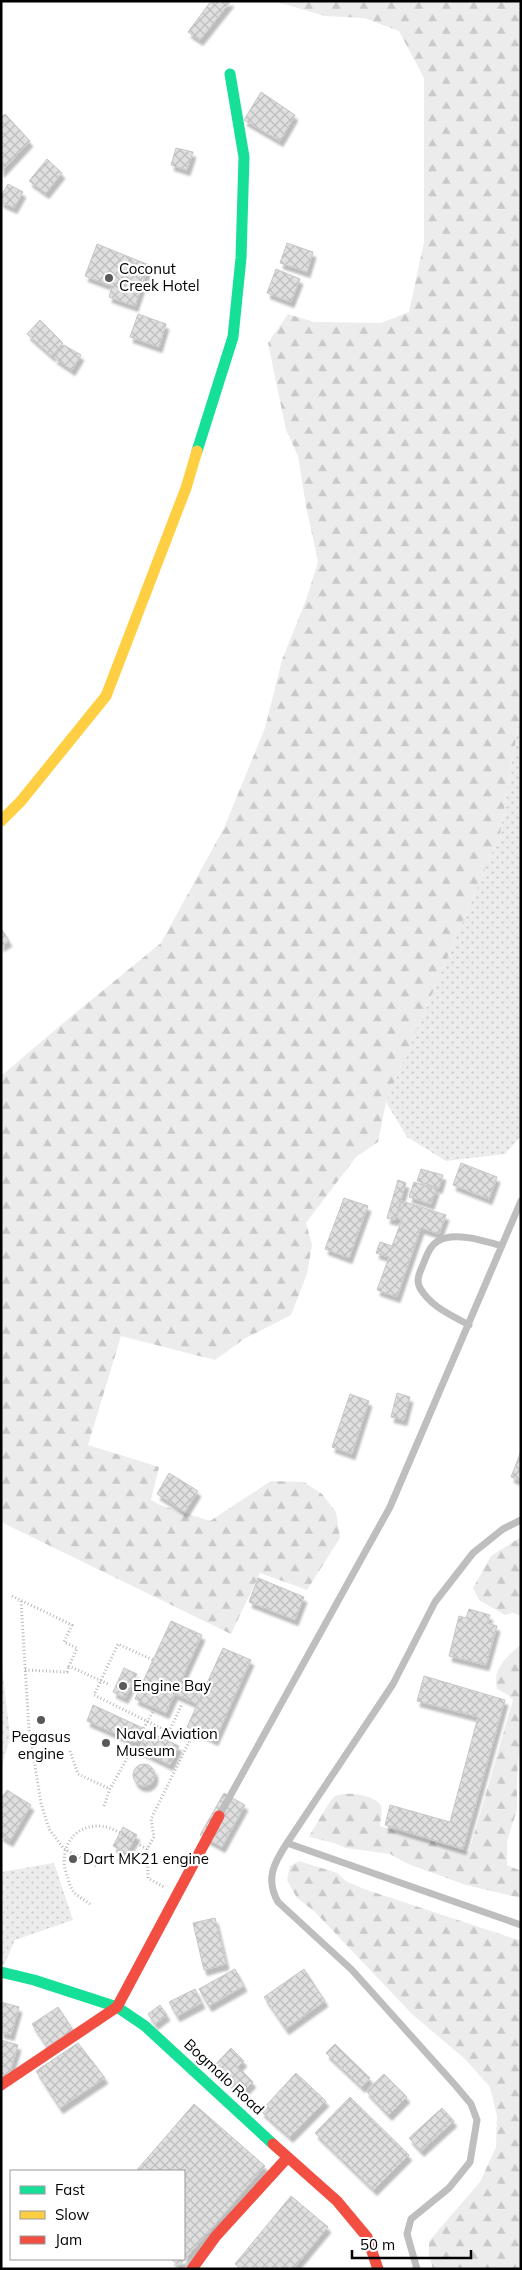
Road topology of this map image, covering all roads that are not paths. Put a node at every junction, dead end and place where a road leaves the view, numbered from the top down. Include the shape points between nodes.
1 (230, 74) dead end
2 (1, 821) edge
3 (521, 1201) edge
4 (502, 1246) junction
5 (469, 1324) junction
6 (521, 1520) edge
7 (219, 1816) joint
8 (287, 1843) junction
9 (521, 1925) edge
10 (1, 1972) edge
11 (117, 2007) junction
12 (1, 2085) edge
13 (287, 2158) junction
14 (192, 2269) edge
15 (378, 2269) edge
16 (417, 2269) edge

1 - 2 street via 244,157 241,258 233,336 186,488 106,696
3 - 4 lane
4 - 5 lane
4 - 5 lane via 481,1239 448,1237 437,1241 428,1252 418,1278 419,1288 436,1307
5 - 7 lane via 390,1507
6 - 8 lane via 503,1529 473,1553 436,1602 393,1684
7 - 11 street
8 - 9 lane
8 - 16 lane via 270,1881 278,1902 352,1970 456,2086 477,2120 470,2162 450,2188 411,2219 407,2234
10 - 11 street, Bogmalo Road
11 - 12 street
11 - 13 street, Bogmalo Road via 146,2026
13 - 14 street via 216,2236
13 - 15 street, Bogmalo Road via 337,2201 367,2237

